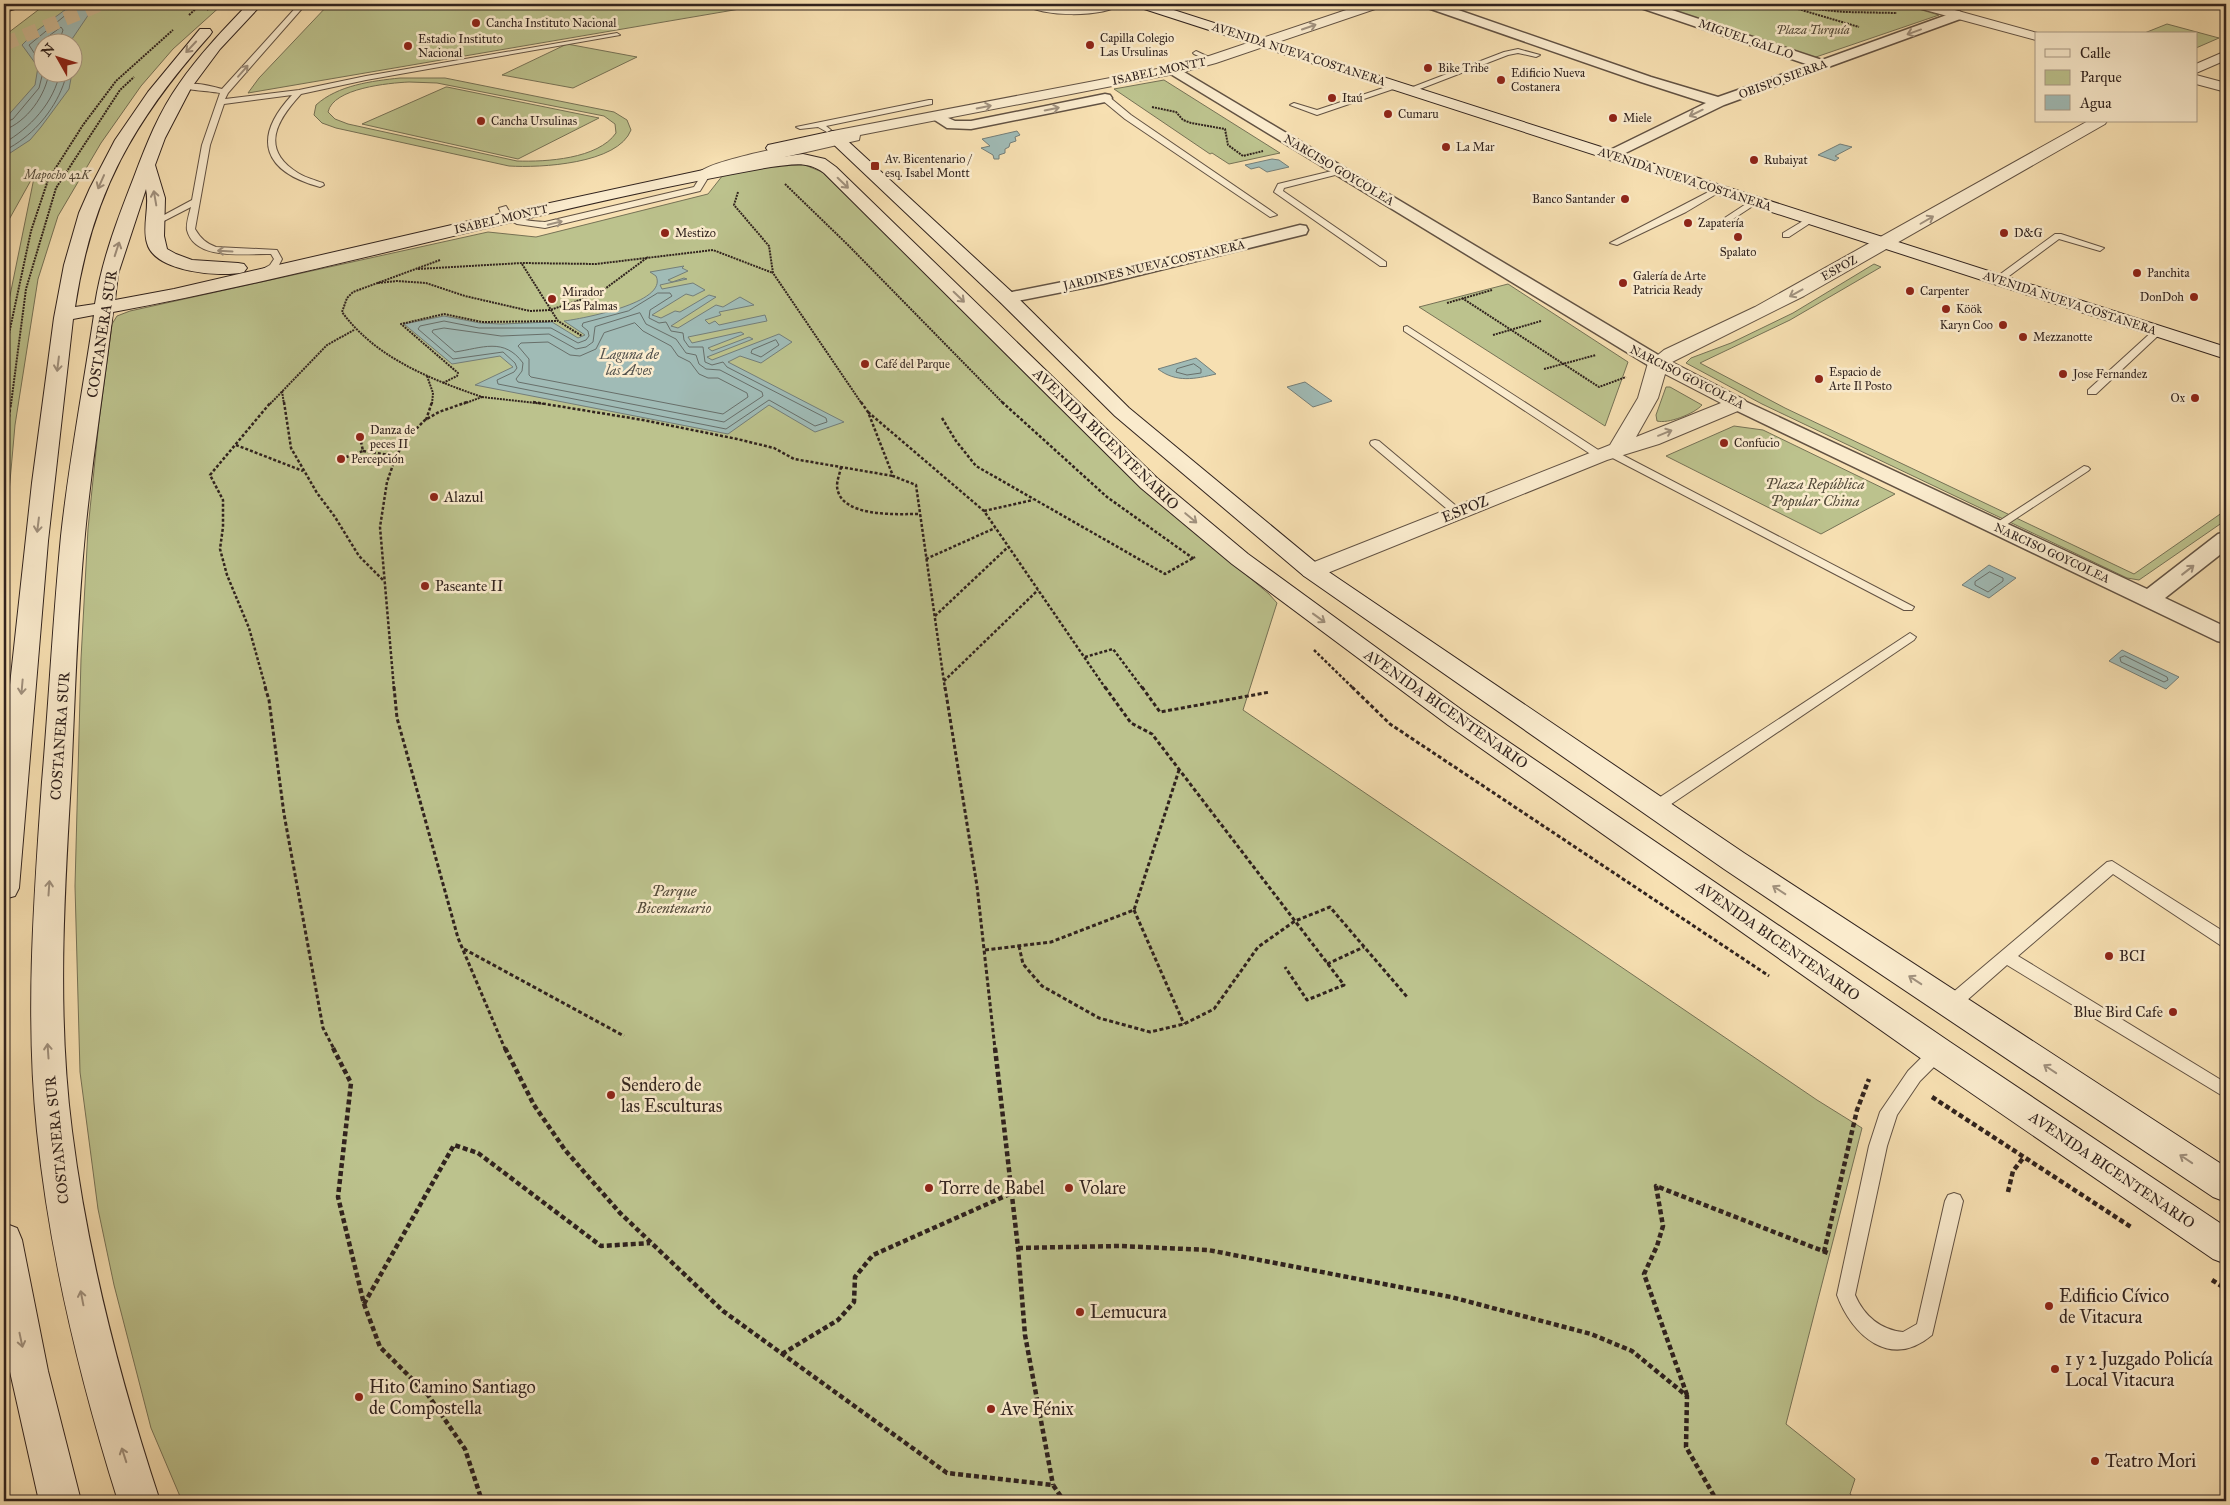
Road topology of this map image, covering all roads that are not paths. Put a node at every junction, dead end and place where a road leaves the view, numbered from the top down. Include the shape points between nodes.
1 (16, 4) edge
2 (255, 4) edge
3 (303, 4) edge
4 (1024, 4) edge
5 (1119, 4) edge
6 (1143, 4) edge
7 (1376, 4) edge
8 (1429, 4) edge
9 (1642, 4) edge
10 (1919, 4) edge
11 (4, 8) edge
12 (1959, 15) junction
13 (218, 19) dead end
14 (617, 35) dead end
15 (2035, 36) edge
16 (1263, 43) junction
17 (1196, 53) dead end
18 (1536, 55) dead end
19 (2226, 55) edge
20 (1212, 60) junction
21 (1822, 65) junction
22 (2198, 68) edge
23 (1174, 70) junction
24 (2198, 80) edge
25 (1090, 86) junction
26 (184, 87) junction
27 (1404, 88) junction
28 (2226, 88) edge
29 (224, 92) junction
30 (299, 92) junction
31 (1105, 98) junction
32 (222, 102) junction
33 (929, 102) dead end
34 (1719, 102) junction
35 (1294, 105) dead end
36 (937, 117) junction
37 (2098, 122) edge
38 (800, 127) dead end
39 (830, 134) junction
40 (1611, 155) junction
41 (147, 166) junction
42 (1340, 171) junction
43 (707, 174) junction
44 (320, 185) dead end
45 (1720, 190) junction
46 (196, 201) junction
47 (1755, 202) junction
48 (505, 212) junction
49 (1273, 215) dead end
50 (1727, 219) dead end
51 (1811, 220) junction
52 (157, 221) junction
53 (1300, 230) dead end
54 (1786, 236) dead end
55 (1614, 243) dead end
56 (1884, 243) junction
57 (2100, 248) dead end
58 (278, 259) junction
59 (1383, 264) dead end
60 (238, 268) junction
61 (258, 275) junction
62 (1998, 280) junction
63 (1007, 298) junction
64 (105, 302) junction
65 (66, 309) junction
66 (1407, 329) dead end
67 (2158, 331) junction
68 (2226, 353) edge
69 (1658, 363) junction
70 (2092, 392) dead end
71 (1738, 404) junction
72 (1374, 443) dead end
73 (1608, 451) junction
74 (2084, 469) dead end
75 (1457, 512) junction
76 (1996, 527) junction
77 (2226, 540) edge
78 (1312, 571) junction
79 (2149, 600) junction
80 (1908, 607) dead end
81 (1910, 636) dead end
82 (2226, 636) edge
83 (1656, 807) junction
84 (4, 888) edge
85 (2226, 941) edge
86 (2005, 956) junction
87 (1951, 1004) junction
88 (1938, 1052) junction
89 (2226, 1091) edge
90 (2226, 1186) edge
91 (1954, 1201) dead end
92 (4, 1240) edge
93 (2226, 1248) edge
94 (60, 1501) edge
95 (139, 1501) edge

1 - 11 highway
2 - 26 main road, COSTANERA SUR via 215,46
29 -> 3 lane
4 - 5 lane via 1068,12 1099,10
6 - 16 main road, AVENIDA NUEVA COSTANERA
16 -> 7 main road, ISABEL MONTT
8 - 34 street via 1616,70
9 - 21 street, MIGUEL GALLO
10 - 12 main road
12 - 15 main road
12 -> 21 street, OBISPO SIERRA
13 -> 65 main road via 167,75 115,153 100,183 77,248
14 - 30 lane
16 - 20 main road, ISABEL MONTT
16 - 27 main road, AVENIDA NUEVA COSTANERA
17 - 20 lane
18 - 27 lane via 1506,53
19 - 22 main road
20 - 23 main road, ISABEL MONTT
21 - 34 street, OBISPO SIERRA
23 - 25 main road, ISABEL MONTT
23 - 42 street, NARCISO GOYCOLEA
24 - 28 main road
25 - 31 street
36 -> 25 main road, ISABEL MONTT
26 - 29 lane via 205,87
26 - 41 main road, COSTANERA SUR via 157,138
27 - 35 lane via 1317,113
27 - 40 main road, AVENIDA NUEVA COSTANERA
29 - 32 lane
30 - 32 lane
30 - 44 lane via 280,112 270,137 275,156 294,174
36 -> 31 street via 952,125 971,125
31 - 49 lane
32 - 46 lane via 206,146
33 - 39 lane
34 -> 40 street, OBISPO SIERRA
36 - 39 main road, ISABEL MONTT
56 -> 37 main road, ESPOZ
38 - 39 lane
39 - 43 main road, ISABEL MONTT
39 - 48 main road, ISABEL MONTT
39 - 63 main road, AVENIDA BICENTENARIO
40 - 45 main road, AVENIDA NUEVA COSTANERA
52 -> 41 main road via 157,200
64 -> 41 main road, COSTANERA SUR via 109,274
42 - 59 lane via 1281,186 1278,192
42 - 69 street, NARCISO GOYCOLEA
48 -> 43 main road, ISABEL MONTT
43 -> 88 main road, AVENIDA BICENTENARIO via 790,160 813,160 823,164 1149,483 1218,540 1458,719
45 - 47 main road, AVENIDA NUEVA COSTANERA
45 - 55 lane
46 - 52 lane
58 -> 46 lane via 274,252 208,249 194,239 191,229
47 - 50 lane
47 - 51 main road, AVENIDA NUEVA COSTANERA
48 - 58 main road, ISABEL MONTT
48 - 61 main road, ISABEL MONTT
51 - 54 lane
51 - 56 main road, AVENIDA NUEVA COSTANERA
52 - 60 main road via 156,245 167,257 200,266
53 - 63 street, JARDINES NUEVA COSTANERA via 1103,279
56 - 62 main road, AVENIDA NUEVA COSTANERA
56 -> 69 main road, ESPOZ via 1762,311 1670,354
57 - 62 lane via 2058,236
58 - 60 main road, ISABEL MONTT
58 - 61 lane via 274,267
60 - 64 main road, ISABEL MONTT
61 - 64 main road, ISABEL MONTT
62 - 67 main road, AVENIDA NUEVA COSTANERA
63 - 78 main road, AVENIDA BICENTENARIO via 1122,412
64 - 65 main road, ISABEL MONTT
95 -> 64 main road, COSTANERA SUR via 109,1404 71,1245 54,1129 47,1039 49,895 73,534
65 -> 84 main road via 35,543
66 - 73 lane
67 - 68 main road, AVENIDA NUEVA COSTANERA
67 - 70 lane
69 - 71 main road, NARCISO GOYCOLEA
69 - 73 main road via 1648,398
73 -> 71 main road, ESPOZ via 1651,439
71 - 76 street, NARCISO GOYCOLEA
72 - 75 lane
73 - 75 main road, ESPOZ
73 - 80 lane
74 - 76 lane
75 - 78 main road, ESPOZ
76 - 79 street, NARCISO GOYCOLEA
79 -> 77 street
78 - 83 main road, AVENIDA BICENTENARIO
79 - 82 street, NARCISO GOYCOLEA
81 - 83 lane
87 -> 83 main road, AVENIDA BICENTENARIO
85 - 86 lane via 2112,866
86 - 87 lane
86 - 89 lane
90 -> 87 main road, AVENIDA BICENTENARIO
88 - 91 lane via 1914,1076 1888,1112 1852,1263 1846,1295 1849,1307 1858,1320 1883,1337 1908,1340 1919,1337 1925,1330
88 - 93 main road, AVENIDA BICENTENARIO
92 -> 94 main road via 32,1393

